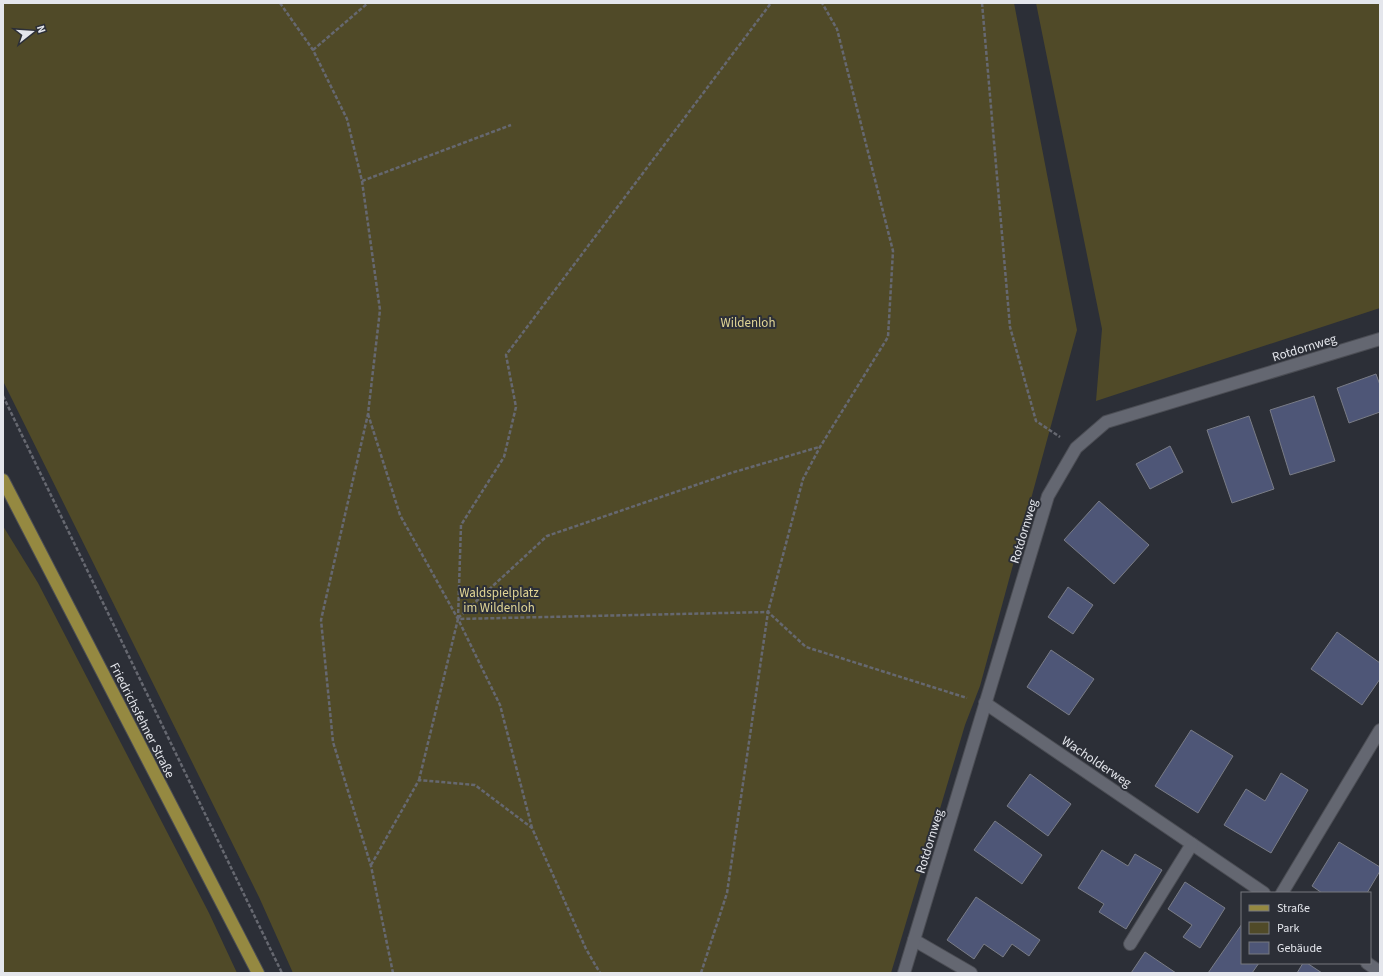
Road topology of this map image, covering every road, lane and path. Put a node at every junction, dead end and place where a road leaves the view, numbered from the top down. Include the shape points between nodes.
1 (280, 3) edge
2 (368, 3) edge
3 (771, 3) edge
4 (822, 3) edge
5 (982, 3) edge
6 (313, 50) junction
7 (511, 125) dead end
8 (362, 181) junction
9 (1380, 339) edge
10 (3, 396) edge
11 (368, 414) junction
12 (820, 447) junction
13 (1076, 448) junction
14 (3, 480) edge
15 (768, 612) junction
16 (458, 619) junction
17 (985, 703) junction
18 (1380, 730) edge
19 (419, 780) junction
20 (532, 828) junction
21 (1192, 844) junction
22 (371, 866) junction
23 (1263, 892) edge
24 (1283, 892) edge
25 (914, 940) junction
26 (1130, 944) dead end
27 (1368, 964) edge
28 (1380, 972) edge
29 (258, 973) edge
30 (282, 973) edge
31 (393, 973) edge
32 (600, 973) edge
33 (701, 973) edge
34 (904, 973) edge
35 (971, 973) edge

1 - 6 path
2 - 6 path
3 - 16 path via 506,355 516,407 504,457 461,525
4 - 12 path via 837,30 893,251 888,337
5 - 13 path via 1010,327 1036,421
6 - 8 path via 347,119
7 - 8 path
8 - 11 path via 380,310
9 - 13 street, Rotdornweg via 1106,422
10 - 30 path
11 - 16 path via 400,515
11 - 22 path via 322,620 333,742
12 - 15 path via 803,479
12 - 16 path via 730,473 547,536
13 - 17 street, Rotdornweg via 1048,496
14 - 29 main road, Friedrichsfehner Straße
15 - 16 path
15 - 17 path via 806,647
15 - 33 path via 727,893
16 - 19 path
16 - 20 path via 500,705
17 - 21 street, Wacholderweg
17 - 25 street, Rotdornweg
18 - 24 street
19 - 20 path via 475,785
19 - 22 path
20 - 32 path via 586,949
21 - 23 street, Wacholderweg
21 - 26 street
22 - 31 path
25 - 34 street, Rotdornweg
25 - 35 street
27 - 28 street

